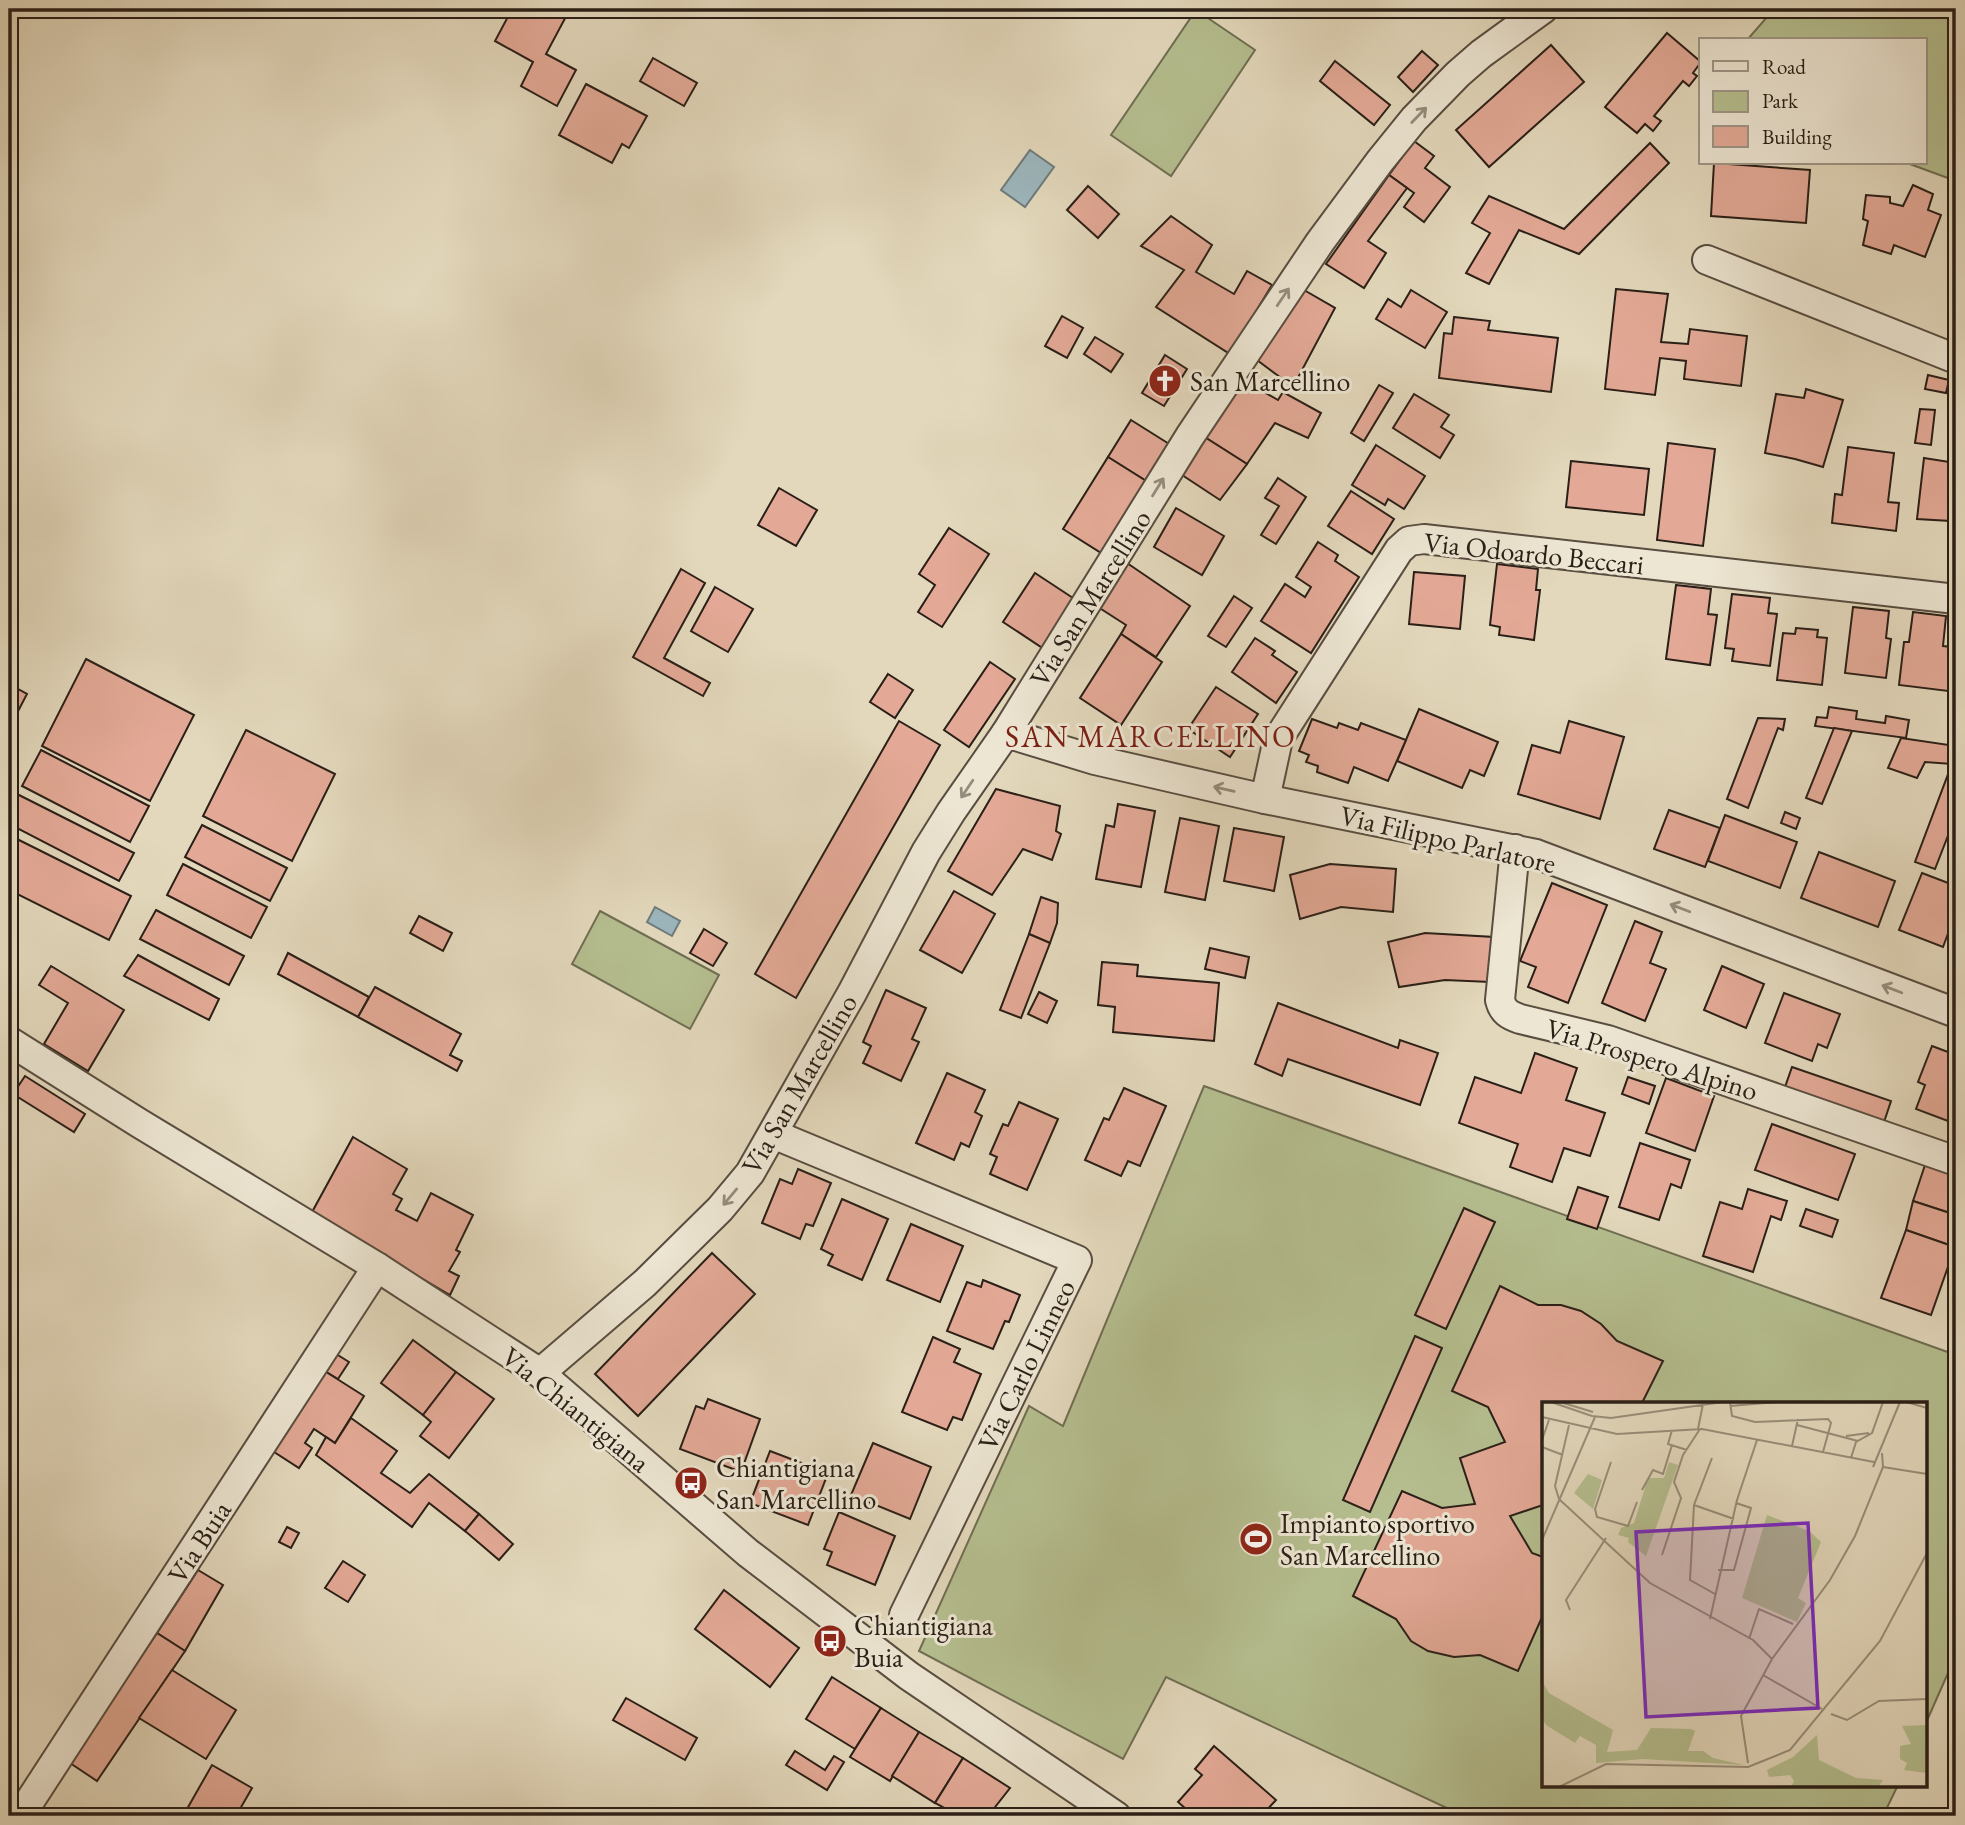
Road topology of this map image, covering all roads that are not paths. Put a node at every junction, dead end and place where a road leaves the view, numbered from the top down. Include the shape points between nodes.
1 (1542, 9) edge
2 (1707, 260) dead end
3 (1956, 359) edge
4 (1956, 599) edge
5 (1006, 733) junction
6 (1265, 799) junction
7 (1515, 849) junction
8 (1956, 1013) edge
9 (9, 1041) edge
10 (773, 1134) junction
11 (1956, 1161) edge
12 (377, 1267) junction
13 (540, 1373) junction
14 (904, 1615) dead end
15 (20, 1816) edge
16 (1116, 1816) edge

5 -> 1 street, Via San Marcellino via 1190,436 1327,232 1414,119 1481,54
2 - 3 street
4 - 6 street, Via Odoardo Beccari via 1424,539 1409,541 1278,738
6 -> 5 street, Via Filippo Parlatore via 1095,760
5 -> 10 street, Via San Marcellino via 926,852
6 - 7 street, Via Filippo Parlatore
8 -> 7 street, Via Filippo Parlatore
7 - 11 street, Via Prospero Alpino via 1500,1000 1509,1015 1608,1040
9 - 12 street, Via Chiantigiana
10 -> 13 street, Via San Marcellino via 750,1173 720,1209 645,1283
10 - 14 street, Via Carlo Linneo via 1077,1260
12 - 13 street, Via Chiantigiana
12 - 15 street, Via Buia
13 - 16 street, Via Chiantigiana via 748,1553 909,1676

